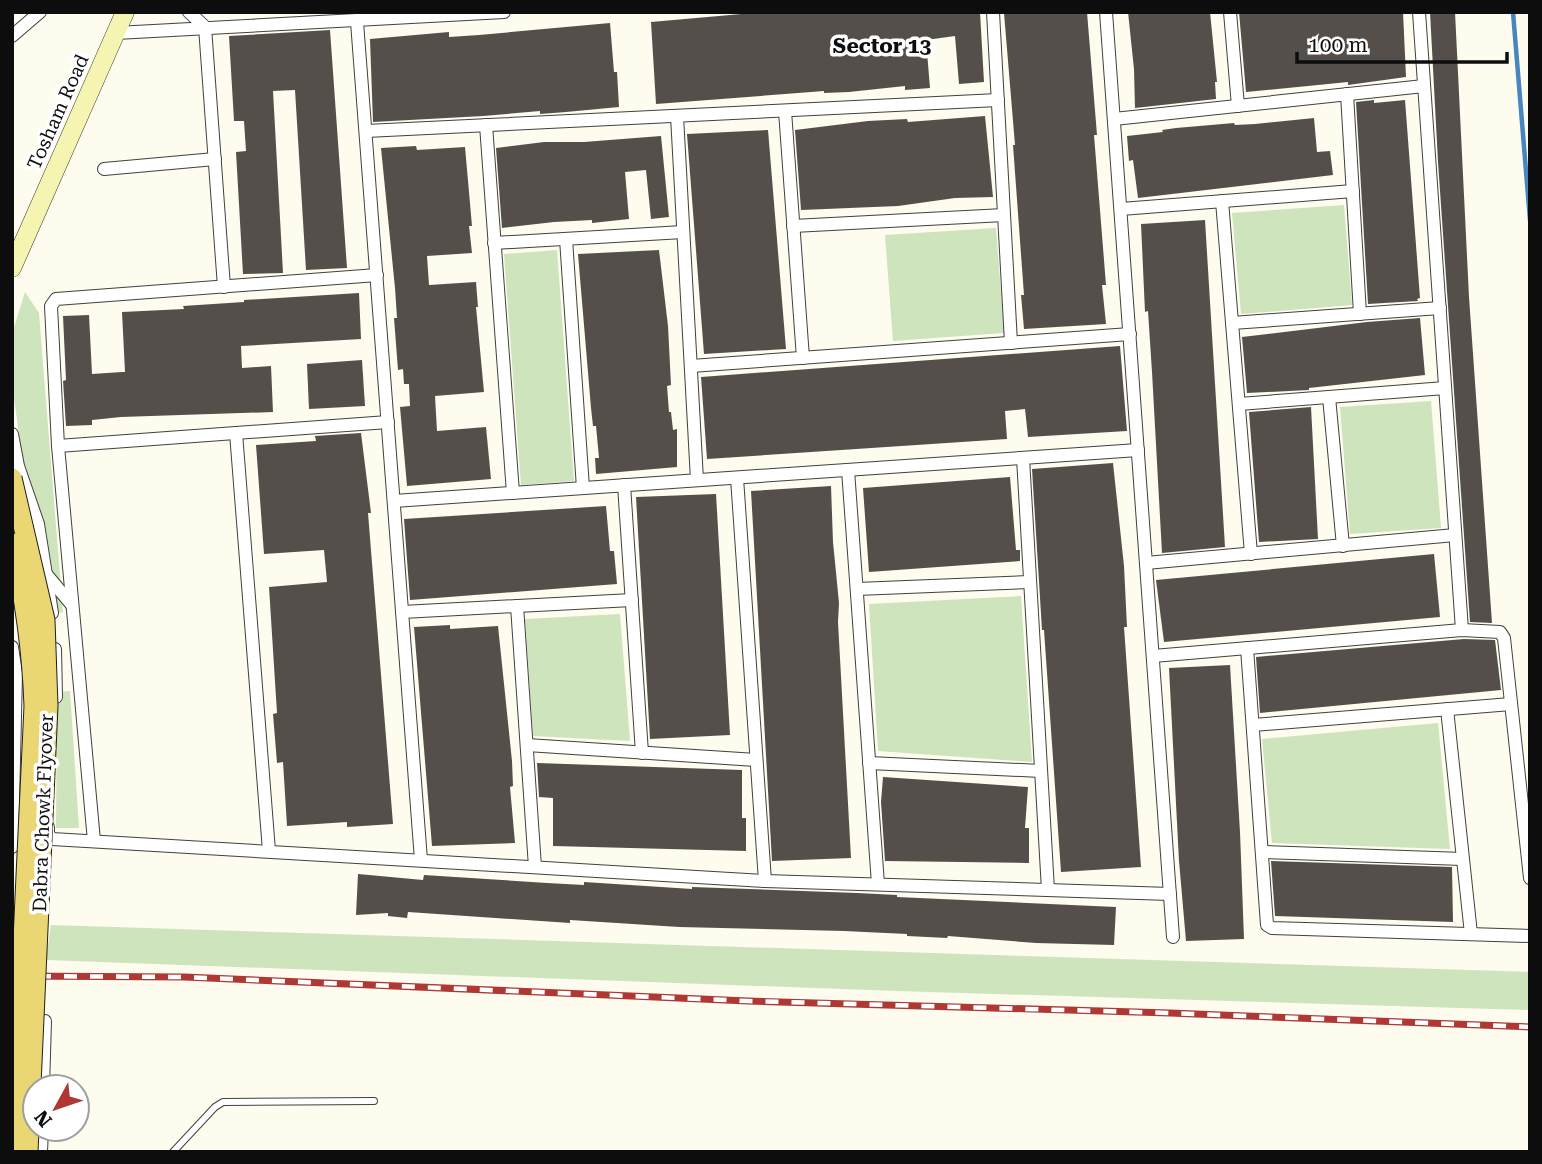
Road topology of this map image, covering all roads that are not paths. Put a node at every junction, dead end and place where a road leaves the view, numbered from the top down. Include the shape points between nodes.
1 (40, 12) edge
2 (125, 12) edge
3 (189, 12) edge
4 (504, 12) edge
5 (993, 12) edge
6 (1106, 12) edge
7 (1230, 12) edge
8 (1419, 12) edge
9 (397, 16) edge
10 (357, 22) junction
11 (205, 27) junction
12 (116, 33) junction
13 (12, 36) edge
14 (1424, 86) junction
15 (1347, 94) junction
16 (998, 100) junction
17 (1238, 106) junction
18 (785, 111) junction
19 (677, 116) junction
20 (1114, 119) junction
21 (485, 125) junction
22 (366, 131) junction
23 (215, 159) junction
24 (104, 169) dead end
25 (1353, 191) junction
26 (1222, 201) junction
27 (1121, 209) junction
28 (1004, 215) junction
29 (793, 226) junction
30 (683, 232) junction
31 (566, 239) junction
32 (494, 243) junction
33 (12, 268) edge
34 (377, 275) junction
35 (224, 287) junction
36 (1440, 308) junction
37 (1360, 314) junction
38 (1232, 323) junction
39 (1130, 334) junction
40 (1011, 343) junction
41 (803, 358) junction
42 (691, 366) junction
43 (1445, 388) junction
44 (1329, 397) junction
45 (1239, 404) junction
46 (388, 422) junction
47 (236, 433) junction
48 (12, 434) edge
49 (58, 446) junction
50 (1138, 450) junction
51 (1023, 458) junction
52 (848, 470) junction
53 (12, 478) edge
54 (737, 478) junction
55 (697, 480) junction
56 (624, 485) junction
57 (583, 488) junction
58 (513, 493) junction
59 (394, 501) junction
60 (1455, 536) junction
61 (12, 543) edge
62 (1343, 545) junction
63 (1251, 554) junction
64 (1146, 563) junction
65 (46, 573) junction
66 (1030, 582) junction
67 (857, 589) junction
68 (632, 600) junction
69 (72, 605) junction
70 (517, 606) junction
71 (402, 612) junction
72 (1462, 630) junction
73 (12, 648) edge
74 (1247, 648) junction
75 (1153, 656) junction
76 (1511, 704) junction
77 (1447, 709) junction
78 (1253, 724) junction
79 (527, 745) junction
80 (642, 753) junction
81 (756, 760) junction
82 (869, 763) junction
83 (1041, 771) junction
84 (94, 841) junction
85 (12, 847) edge
86 (269, 851) junction
87 (1263, 852) junction
88 (1463, 859) junction
89 (421, 860) junction
90 (535, 867) junction
91 (1530, 878) edge
92 (765, 881) junction
93 (878, 884) junction
94 (1048, 890) junction
95 (1170, 894) junction
96 (1471, 933) junction
97 (1530, 936) edge
98 (1173, 937) dead end
99 (45, 1021) dead end
100 (43, 1073) edge
101 (374, 1101) dead end
102 (13, 1152) edge
103 (28, 1152) edge
104 (173, 1152) edge

1 - 13 street
2 - 12 main road, Tosham Road
3 - 11 street
4 - 9 street
5 - 16 street
6 - 20 street
7 - 17 street
8 - 14 street
9 - 10 street
10 - 11 street
10 - 22 street
11 - 12 street
11 - 23 street
12 - 33 main road, Tosham Road
14 - 15 street
14 - 36 street
15 - 17 street
15 - 25 street
16 - 18 street
16 - 28 street
17 - 20 street
18 - 19 street
18 - 29 street
19 - 21 street
19 - 30 street
20 - 27 street
21 - 22 street
21 - 32 street
22 - 34 street
23 - 24 street
23 - 35 street
25 - 26 street
25 - 37 street
26 - 27 street
26 - 38 street
27 - 39 street
28 - 29 street
28 - 40 street
29 - 41 street
30 - 31 street
30 - 42 street
31 - 32 street
31 - 57 street
32 - 58 street
34 - 35 street
34 - 46 street
35 - 49 street via 56,299 51,306
36 - 37 street
36 - 43 street
37 - 38 street
38 - 45 street
39 - 40 street
39 - 50 street
40 - 41 street
41 - 42 street
42 - 55 street
43 - 44 street
43 - 60 street
44 - 45 street
44 - 62 street
45 - 63 street
46 - 47 street
46 - 59 street
47 - 49 street
47 - 86 street
48 - 65 street via 38,524
49 - 69 street
50 - 51 street
50 - 64 street
51 - 52 street
51 - 66 street
52 - 54 street
52 - 67 street
53 - 103 main road, Dabra Chowk Flyover, bridge via 45,620 48,706
54 - 55 street
54 - 81 street
55 - 56 street
56 - 57 street
56 - 68 street
57 - 58 street
58 - 59 street
59 - 71 street
60 - 62 street
60 - 72 street
61 - 102 main road, Dabra Chowk Flyover, bridge via 25,594 34,706
62 - 63 street
63 - 64 street
64 - 75 street
65 - 69 street
65 - 84 street via 57,674 48,834 52,839
66 - 67 street
66 - 83 street
67 - 82 street
68 - 70 street
68 - 80 street
69 - 84 street
70 - 71 street
70 - 79 street
71 - 89 street
72 - 74 street
72 - 76 street via 1500,632 1504,638
73 - 85 street via 16,673
74 - 75 street
74 - 78 street
75 - 95 street
76 - 77 street
76 - 91 street
77 - 78 street
77 - 88 street
78 - 87 street
79 - 80 street
79 - 90 street
80 - 81 street
81 - 92 street
82 - 83 street
82 - 93 street
83 - 94 street
84 - 86 street
86 - 89 street
87 - 88 street
87 - 96 street via 1265,921 1272,928
88 - 96 street
89 - 90 street
90 - 92 street
92 - 93 street
93 - 94 street
94 - 95 street
95 - 98 street
96 - 97 street
99 - 100 street
101 - 104 lane via 223,1102

